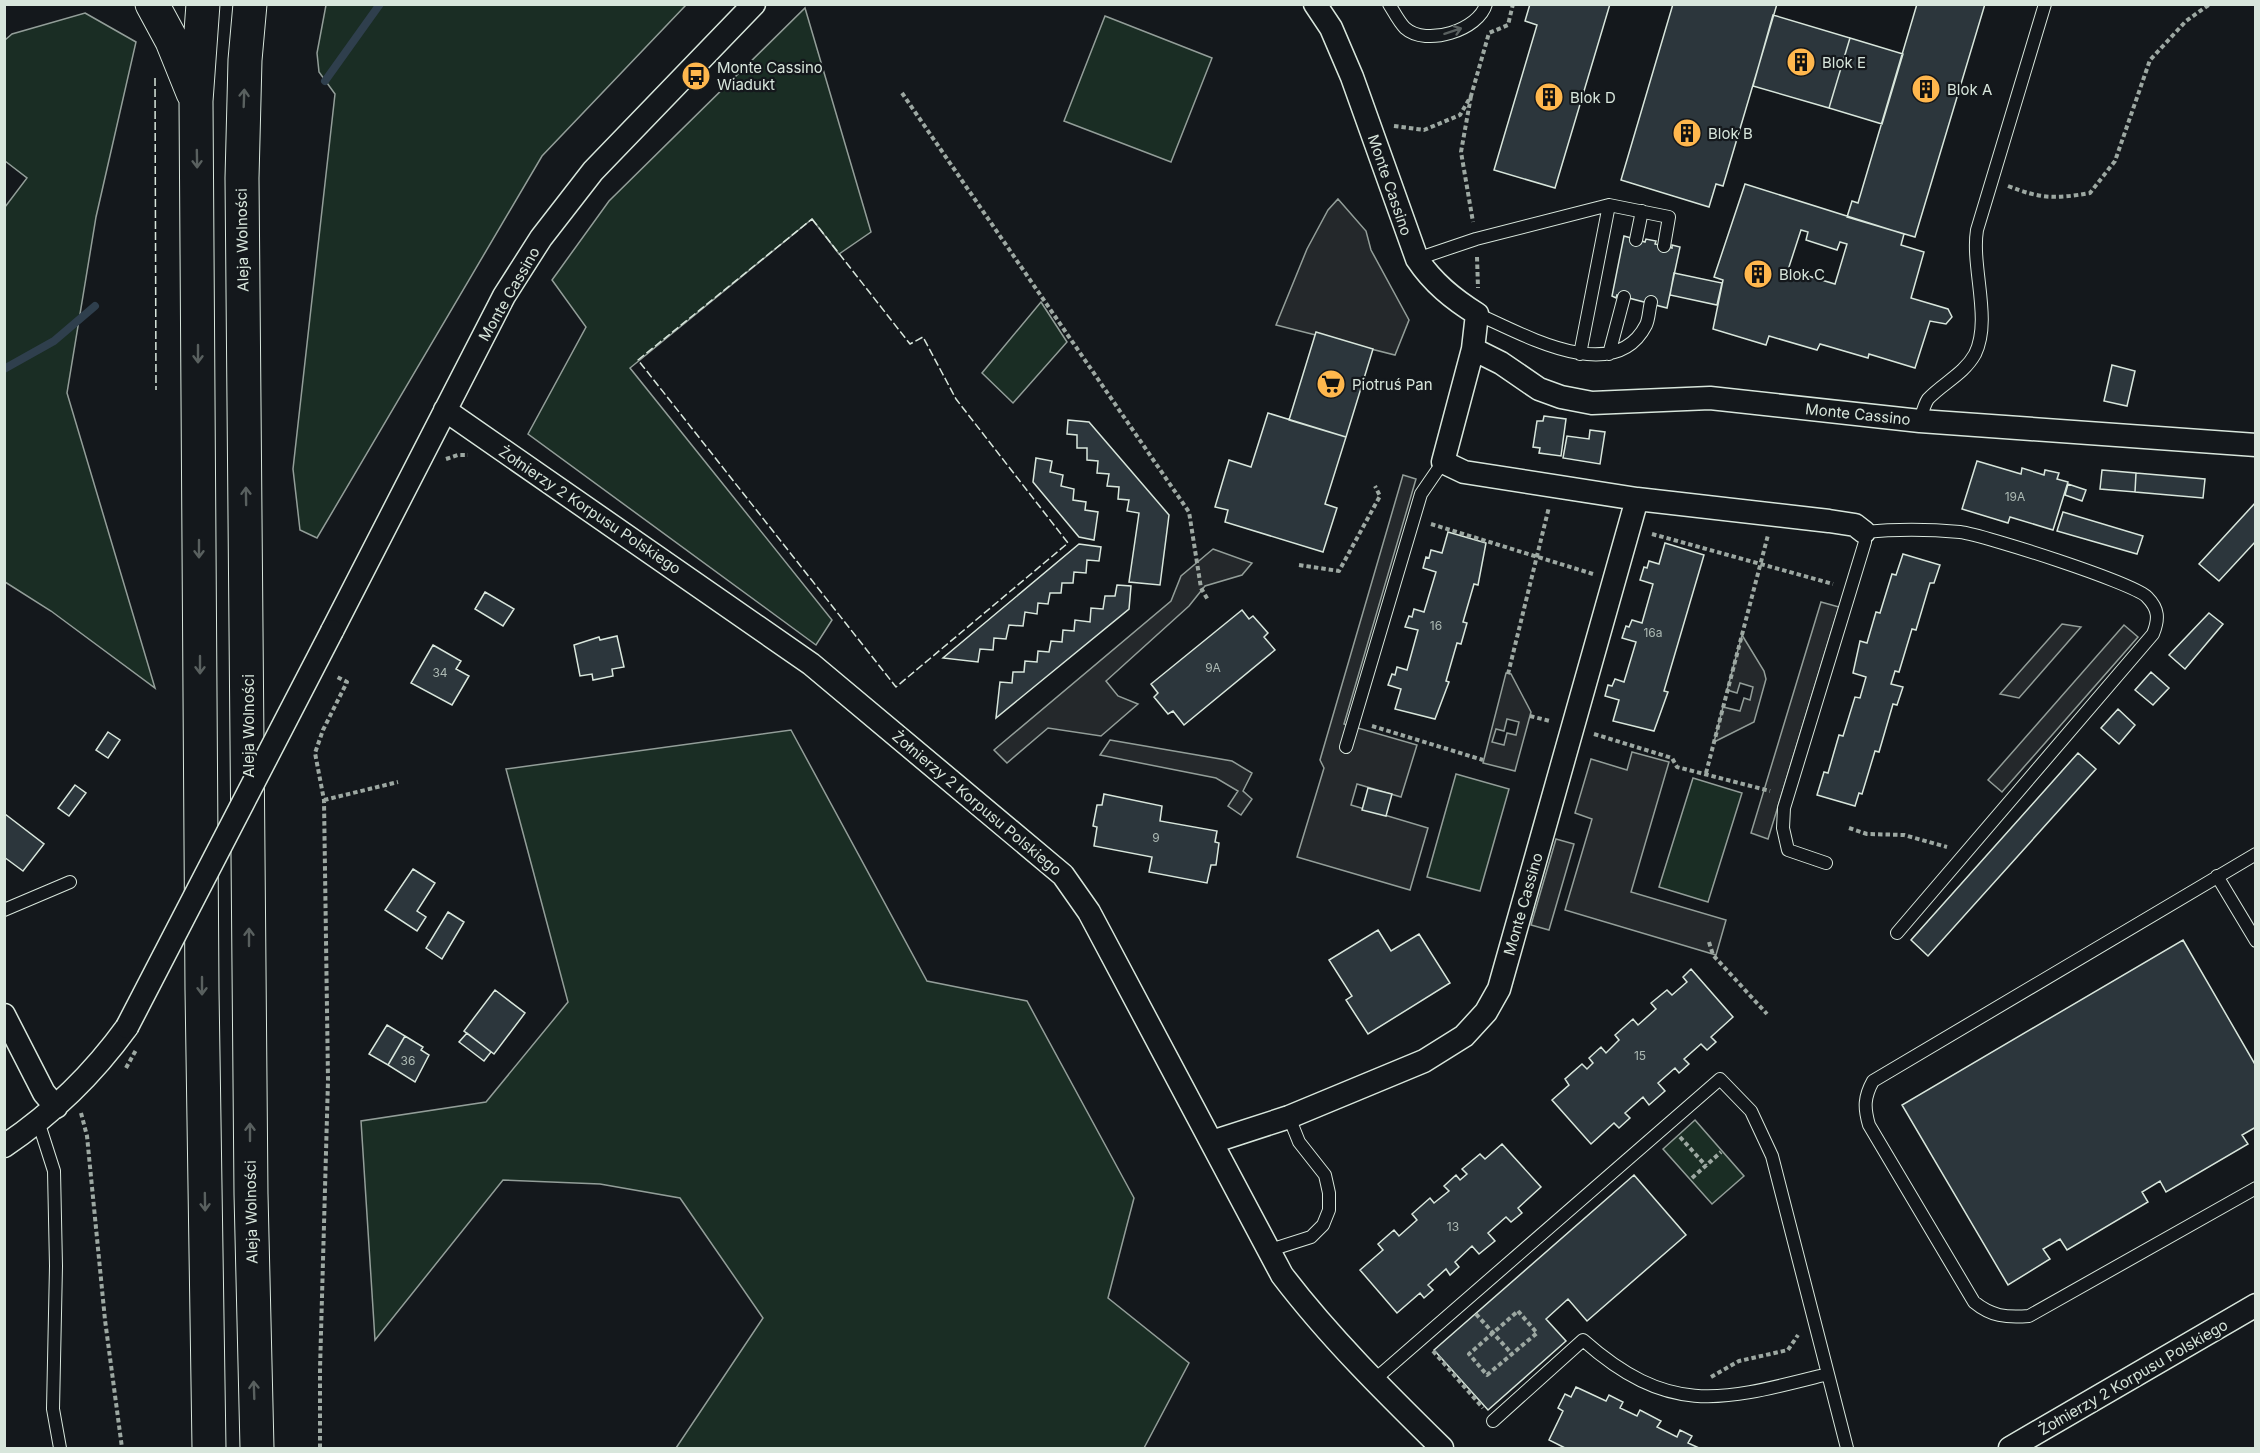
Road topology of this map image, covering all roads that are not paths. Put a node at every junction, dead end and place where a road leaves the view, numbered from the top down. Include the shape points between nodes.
1 (152, 4) edge
2 (203, 4) edge
3 (250, 4) edge
4 (754, 4) edge
5 (1315, 4) edge
6 (1389, 4) edge
7 (1486, 4) edge
8 (2045, 4) edge
9 (196, 101) junction
10 (1609, 205) junction
11 (1642, 211) junction
12 (1636, 240) dead end
13 (1664, 246) dead end
14 (1417, 259) junction
15 (1624, 297) dead end
16 (1651, 302) dead end
17 (1477, 314) junction
18 (1473, 349) junction
19 (1580, 354) junction
20 (1609, 354) junction
21 (445, 410) junction
22 (1920, 421) junction
23 (2256, 445) edge
24 (1443, 462) junction
25 (1637, 499) junction
26 (1864, 532) junction
27 (1346, 747) dead end
28 (2256, 855) edge
29 (1826, 863) dead end
30 (2217, 876) junction
31 (70, 882) dead end
32 (4, 910) edge
33 (1897, 933) dead end
34 (2256, 941) edge
35 (4, 1015) edge
36 (63, 1100) junction
37 (1289, 1117) junction
38 (39, 1121) junction
39 (1212, 1142) junction
40 (4, 1146) edge
41 (2256, 1188) edge
42 (1267, 1251) junction
43 (2256, 1305) edge
44 (1828, 1374) junction
45 (1373, 1381) junction
46 (1493, 1420) road end
47 (60, 1449) edge
48 (209, 1449) edge
49 (257, 1449) edge
50 (1442, 1449) edge
51 (1847, 1449) edge
52 (2010, 1449) edge

1 - 9 highway
2 - 9 highway
49 -> 3 highway, Aleja Wolności via 242,178
4 - 21 street, Monte Cassino via 568,201 504,296
5 - 14 street, Monte Cassino via 1331,28 1352,77
6 -> 7 lane via 1406,29 1428,38 1460,30 1484,12
8 - 22 lane via 1977,230 1974,247 1981,332 1975,353 1962,371 1927,400
9 -> 48 highway
10 - 11 lane
10 - 14 lane via 1476,239
10 - 19 lane
11 - 12 lane
11 - 13 lane via 1669,217
14 - 17 street, Monte Cassino via 1428,276
15 - 20 lane
16 - 20 lane via 1646,325 1628,346
17 - 18 street
17 - 19 lane
18 - 22 street, Monte Cassino via 1539,389 1561,398 1592,403 1710,398
18 - 24 street
19 - 20 lane
21 - 36 street, Monte Cassino, bridge via 127,1027
21 - 39 street, Żołnierzy 2 Korpusu Polskiego via 812,664 1063,875 1089,912
22 - 23 street, Monte Cassino
24 - 25 street via 1464,472
24 - 27 lane via 1421,494
25 - 26 street via 1855,525
25 - 37 street, Monte Cassino via 1499,989 1486,1012 1464,1036 1424,1061
26 - 29 lane via 1865,542 1784,808 1788,850
26 - 33 lane via 1903,528 1963,533 2134,589 2145,594 2157,611 2152,634
28 - 30 lane
30 - 34 lane
30 - 41 lane via 1873,1081 1864,1108 1869,1125 1974,1302 1987,1313 2008,1318 2029,1316
31 - 32 lane
35 - 36 street via 44,1093
36 - 38 street
37 - 39 street, Monte Cassino
37 - 42 lane via 1299,1142 1325,1176 1329,1210 1323,1225 1311,1237
38 - 40 street
38 - 47 lane via 54,1171 53,1409
39 - 42 street, Żołnierzy 2 Korpusu Polskiego
42 - 45 street, Żołnierzy 2 Korpusu Polskiego via 1311,1314
43 - 52 street, Żołnierzy 2 Korpusu Polskiego
44 - 45 lane via 1772,1156 1751,1111 1720,1078
44 - 46 lane via 1717,1398 1680,1395 1640,1382 1611,1365 1583,1340
44 - 51 lane
45 - 50 street, Żołnierzy 2 Korpusu Polskiego

